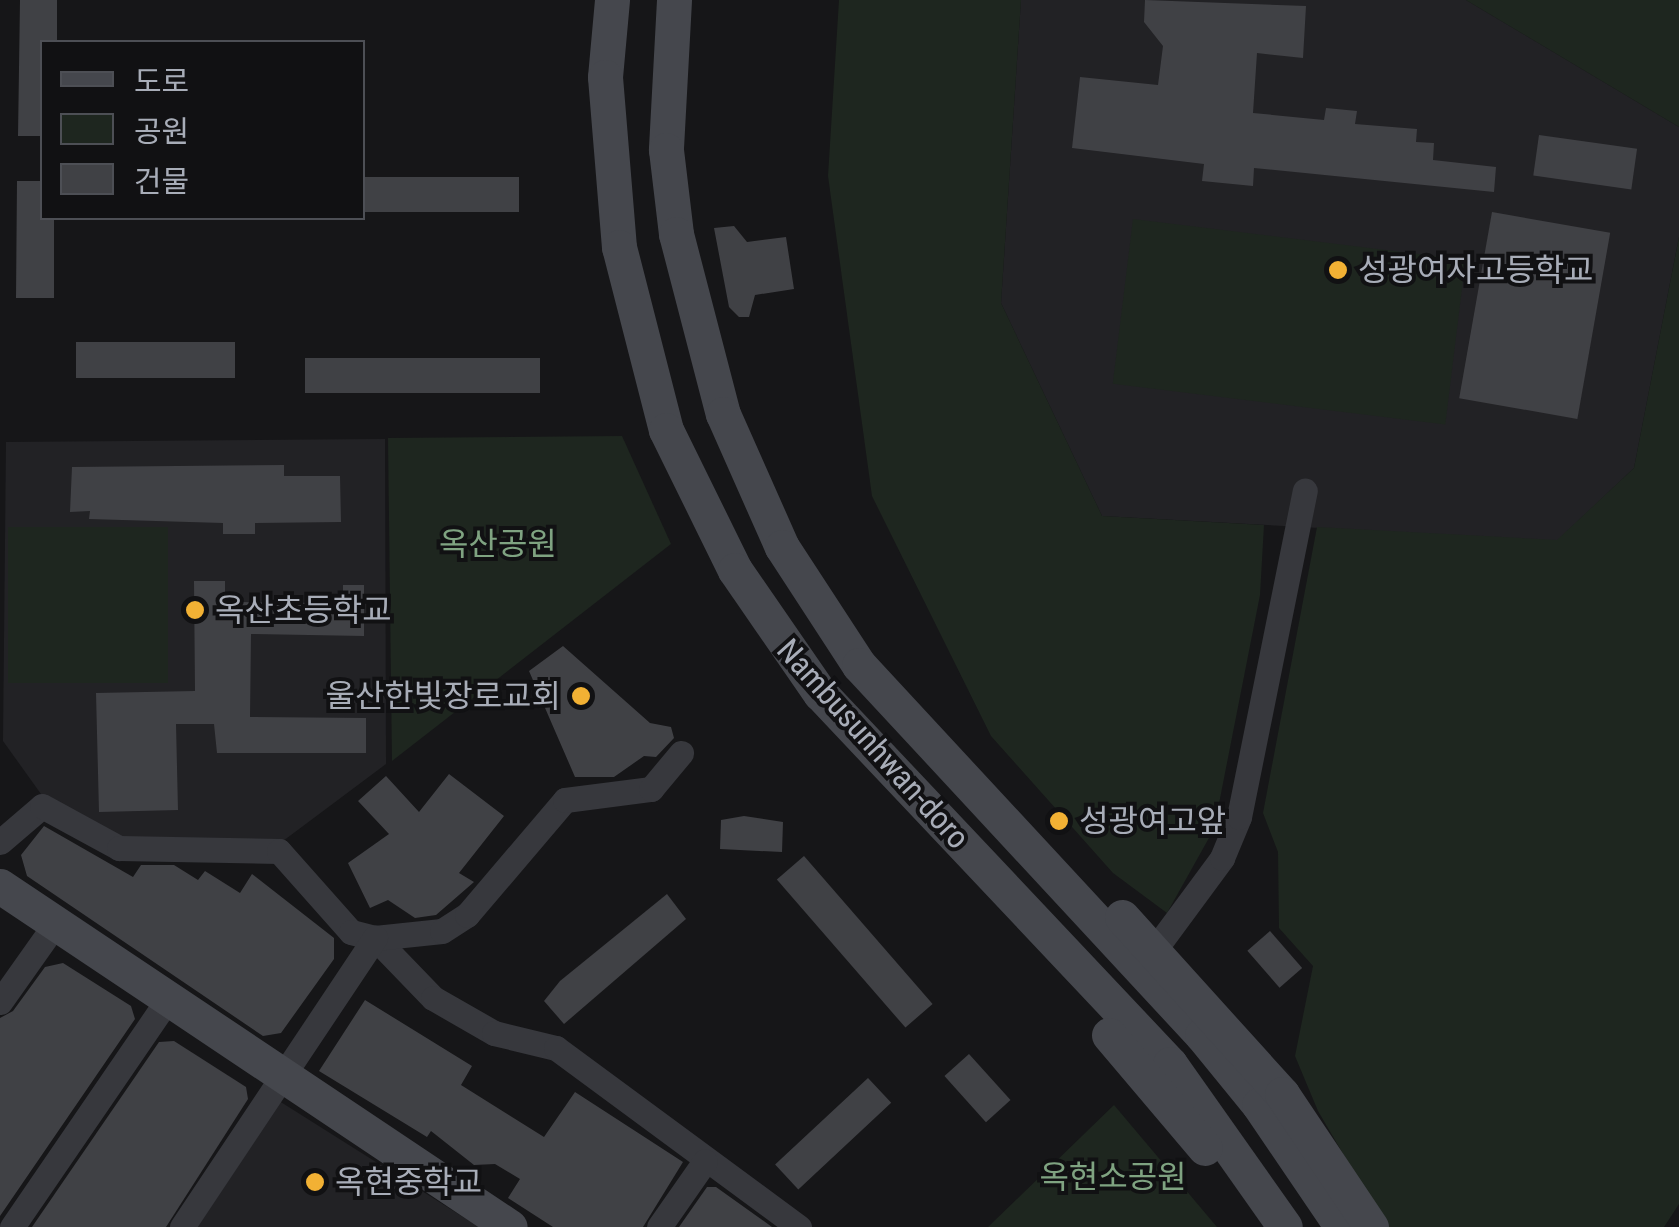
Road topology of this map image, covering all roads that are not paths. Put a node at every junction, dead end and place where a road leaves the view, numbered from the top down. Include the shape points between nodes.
1 (612, 0) edge
2 (674, 0) edge
3 (1305, 491) dead end
4 (817, 608) junction
5 (773, 632) junction
6 (681, 753) dead end
7 (0, 842) edge
8 (0, 886) edge
9 (56, 923) junction
10 (375, 938) junction
11 (1155, 949) junction
12 (169, 998) junction
13 (0, 1002) edge
14 (284, 1073) junction
15 (706, 1161) junction
16 (12, 1227) edge
17 (182, 1227) edge
18 (510, 1227) edge
19 (659, 1227) edge
20 (798, 1227) edge
21 (1258, 1227) edge
22 (1285, 1227) edge
23 (1342, 1227) edge
24 (1371, 1227) edge

1 - 5 main road, Nambusunhwan-doro via 608,160 638,335 666,430
2 - 4 main road, Nambusunhwan-doro via 666,150 692,312 747,474
3 - 11 street via 1240,817 1222,858
4 - 11 main road via 917,718
4 - 23 main road, Nambusunhwan-doro via 926,740 1202,1036 1259,1104
5 - 21 main road via 854,750 1146,1075
5 - 22 main road, Nambusunhwan-doro via 820,694 1170,1064
6 - 10 street via 651,789 565,800 467,915 442,931
7 - 10 street via 42,806 118,848 280,851 352,932
8 - 9 main road
9 - 12 main road
9 - 13 street
10 - 14 street
10 - 15 street via 433,998 494,1033 556,1048
11 - 24 main road via 1282,1094
12 - 14 main road
12 - 16 street
14 - 17 street
14 - 18 main road
15 - 19 street
15 - 20 street

